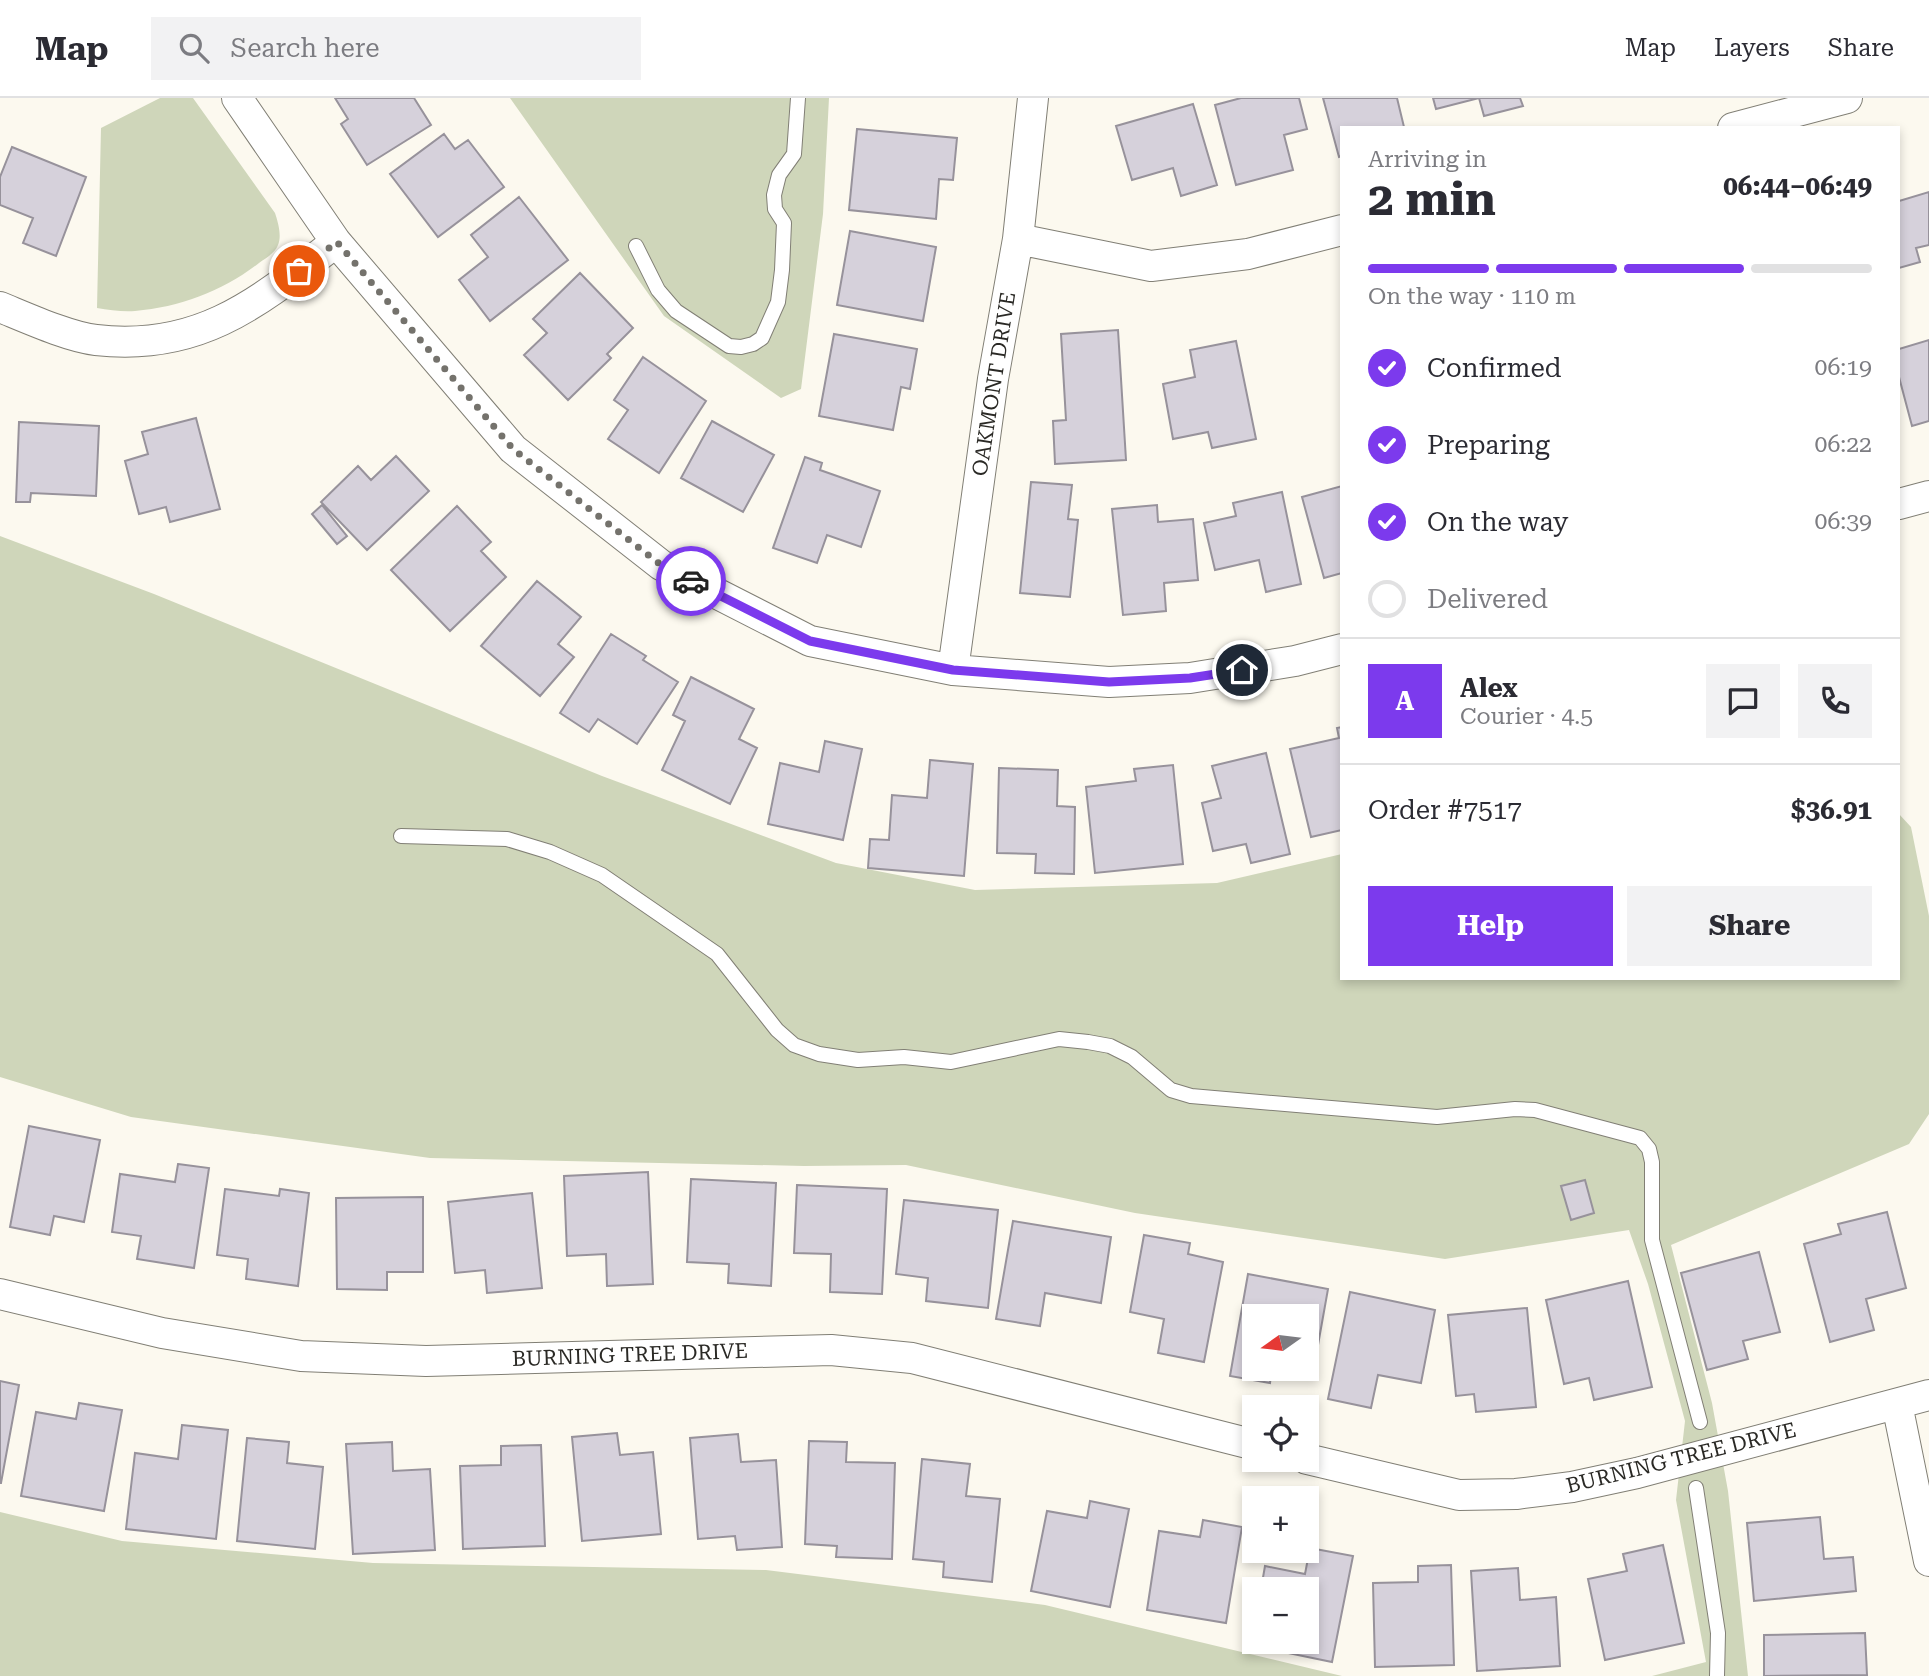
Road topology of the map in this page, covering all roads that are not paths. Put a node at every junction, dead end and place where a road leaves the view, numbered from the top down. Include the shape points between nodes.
1 (237, 98) edge
2 (798, 98) edge
3 (1033, 98) edge
4 (1847, 98) edge
5 (1741, 126) edge
6 (1340, 231) edge
7 (1018, 239) junction
8 (337, 242) junction
9 (636, 246) dead end
10 (0, 307) edge
11 (1929, 496) edge
12 (1900, 504) edge
13 (1340, 650) edge
14 (953, 670) junction
15 (401, 836) dead end
16 (0, 1294) edge
17 (1929, 1395) edge
18 (1897, 1404) junction
19 (1700, 1422) dead end
20 (1242, 1442) edge
21 (1319, 1462) edge
22 (1696, 1489) dead end
23 (1929, 1561) edge
24 (1717, 1676) edge

1 - 8 street
2 - 9 lane via 794,154 779,175 774,195 775,209 784,223 778,302 762,338 753,344 729,346 676,311 658,290
3 - 7 street, OAKMONT DRIVE
4 - 5 street
6 - 7 street via 1248,254 1151,266
7 - 14 street, OAKMONT DRIVE via 993,379
8 - 10 street via 265,298 228,319 187,334 95,340
8 - 14 street via 513,449 661,565 810,641
11 - 12 street
13 - 14 street via 1190,678 1109,682
15 - 19 lane via 507,839 602,875 717,954 777,1030 794,1045 819,1054 951,1062 1059,1039 1110,1046 1132,1057 1171,1090 1191,1096 1437,1117 1535,1110 1640,1138 1652,1163 1652,1240
16 - 20 street, BURNING TREE DRIVE via 162,1333 301,1356 426,1361 831,1350 912,1358
17 - 18 street, BURNING TREE DRIVE
18 - 21 street, BURNING TREE DRIVE via 1637,1473 1516,1494 1459,1495
18 - 23 street
22 - 24 lane via 1718,1633

